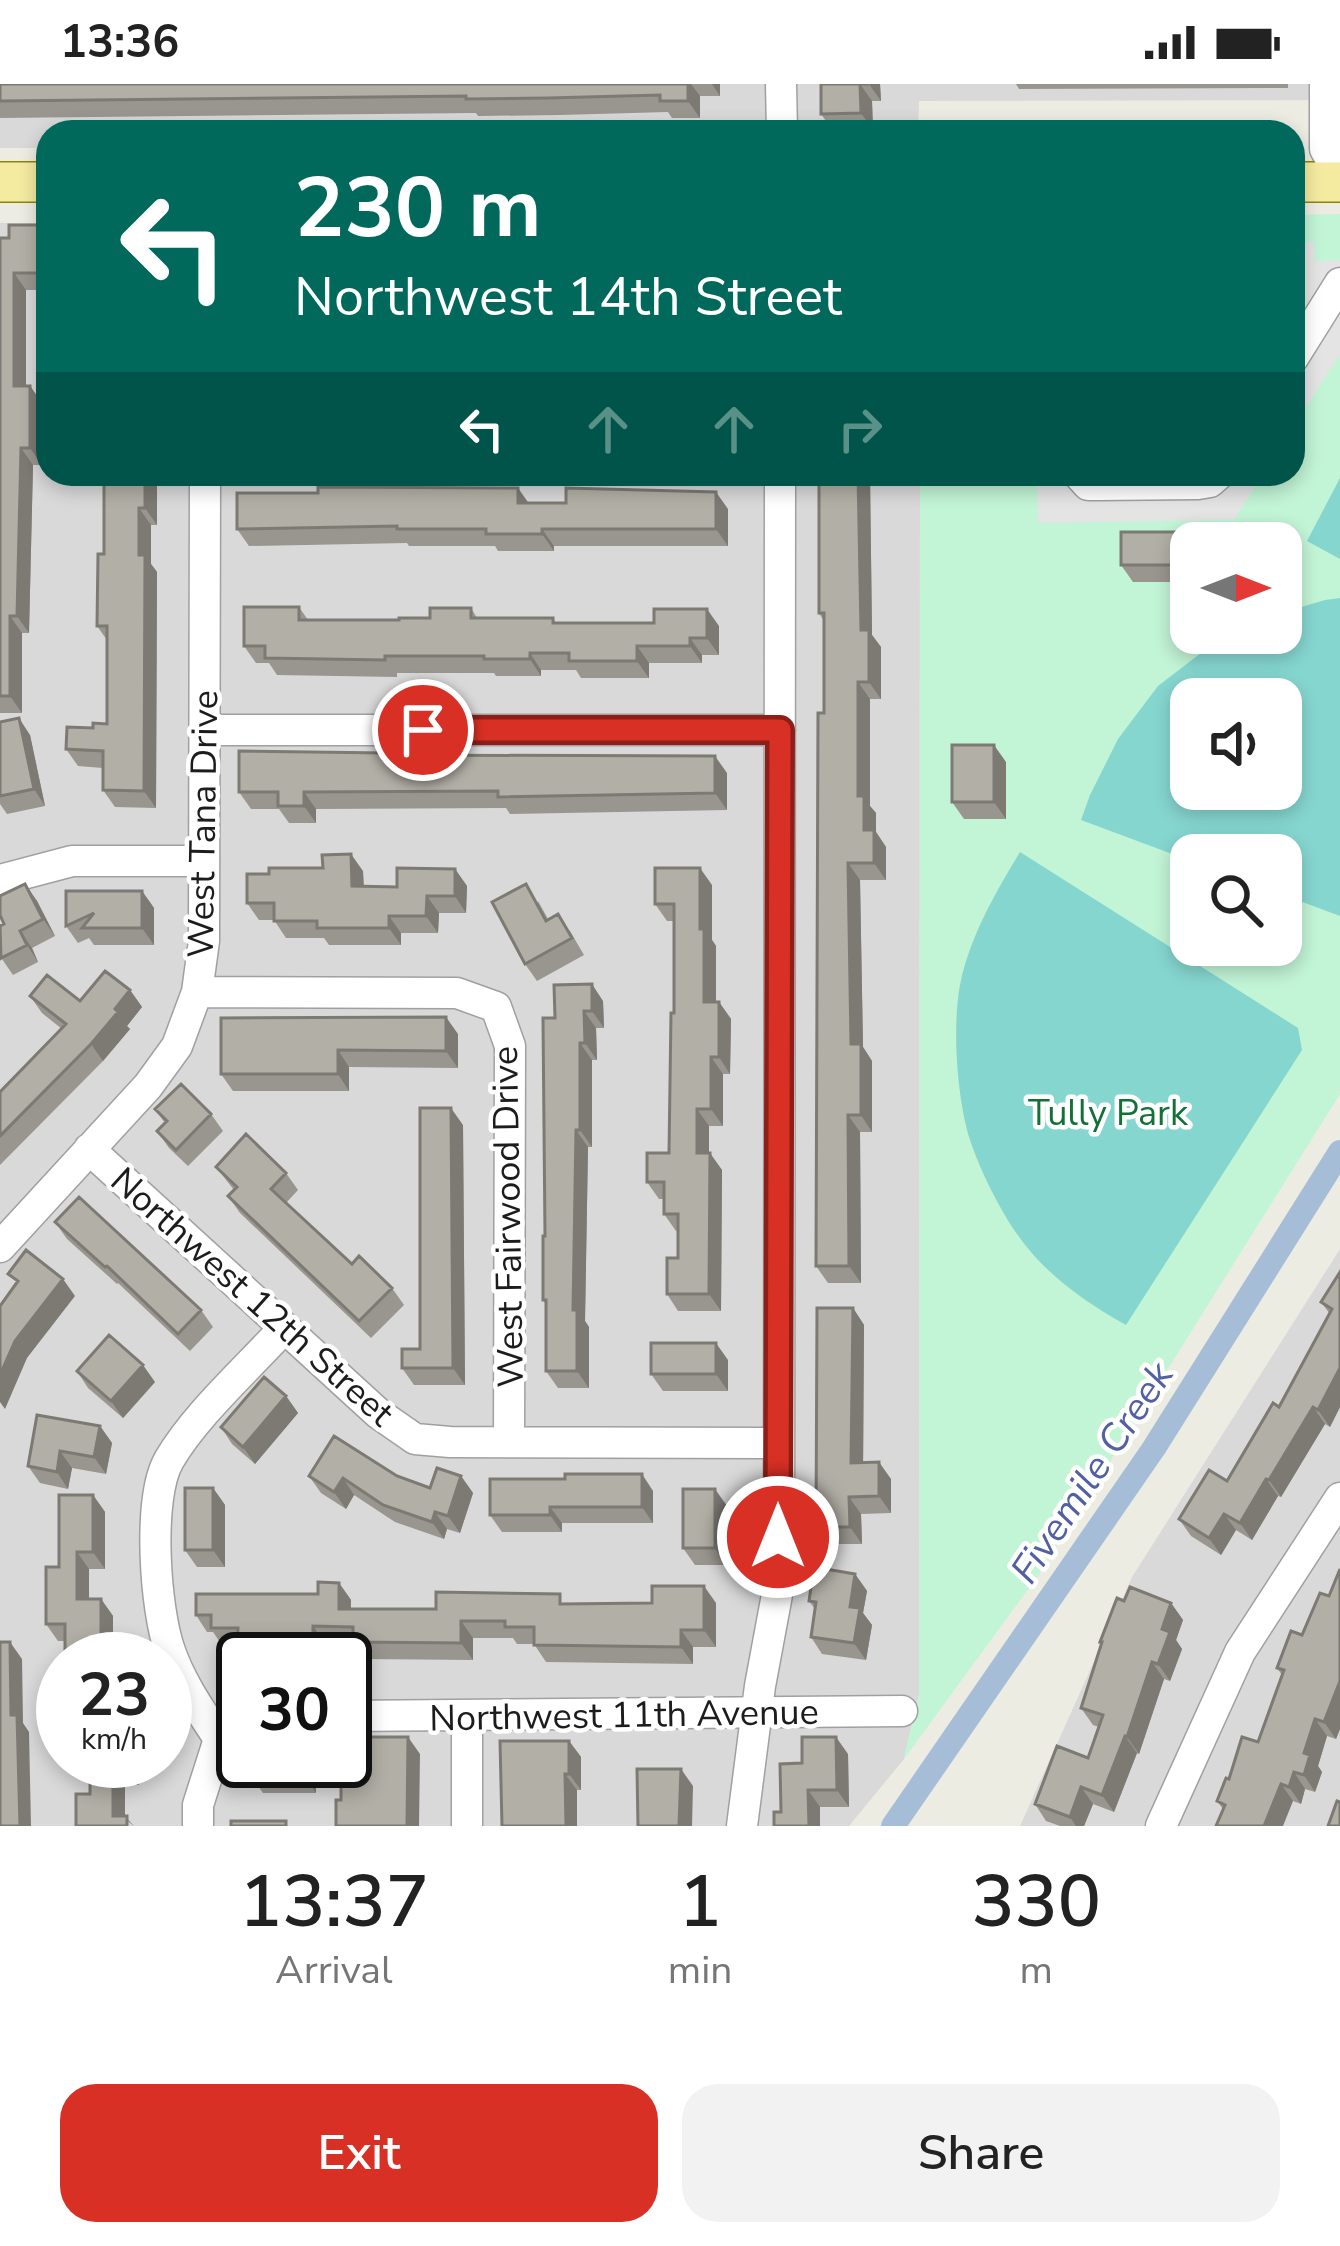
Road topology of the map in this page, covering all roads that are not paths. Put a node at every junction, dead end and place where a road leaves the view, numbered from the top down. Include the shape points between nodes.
1 (781, 84) edge
2 (1325, 84) edge
3 (782, 120) edge
4 (1340, 179) edge
5 (1305, 181) edge
6 (0, 182) edge
7 (36, 182) edge
8 (1340, 283) edge
9 (1305, 339) edge
10 (205, 486) edge
11 (780, 486) edge
12 (204, 730) junction
13 (780, 730) junction
14 (204, 862) junction
15 (0, 880) edge
16 (197, 992) junction
17 (89, 1149) junction
18 (0, 1247) edge
19 (284, 1328) junction
20 (509, 1442) junction
21 (778, 1443) junction
22 (1340, 1498) edge
23 (757, 1712) junction
24 (902, 1712) dead end
25 (372, 1716) edge
26 (467, 1716) junction
27 (216, 1718) edge
28 (216, 1766) edge
29 (198, 1826) edge
30 (467, 1826) edge
31 (742, 1826) edge
32 (1161, 1826) edge

1 - 3 street
2 - 4 street via 1325,149
4 - 5 main road
6 - 7 main road
8 - 9 street
10 - 12 street, West Tana Drive
11 - 13 street
12 - 13 street
12 - 14 street, West Tana Drive
13 - 21 street
14 - 15 street via 72,862
14 - 16 street, West Tana Drive
16 - 17 street, West Tana Drive via 177,1046
16 - 20 street, West Fairwood Drive via 457,993 496,1007 510,1046
17 - 18 street, West Tana Drive
17 - 19 street, Northwest 12th Street
19 - 20 street, Northwest 12th Street via 415,1439
19 - 27 street via 184,1437 166,1466 156,1508 158,1604 169,1648 186,1688
20 - 21 street, Northwest 12th Street
21 - 23 street via 778,1584
22 - 32 street via 1240,1652
23 - 24 street, Northwest 11th Avenue
23 - 26 street, Northwest 11th Avenue
23 - 31 street
25 - 26 street, Northwest 11th Avenue
26 - 30 street
28 - 29 street via 198,1805

